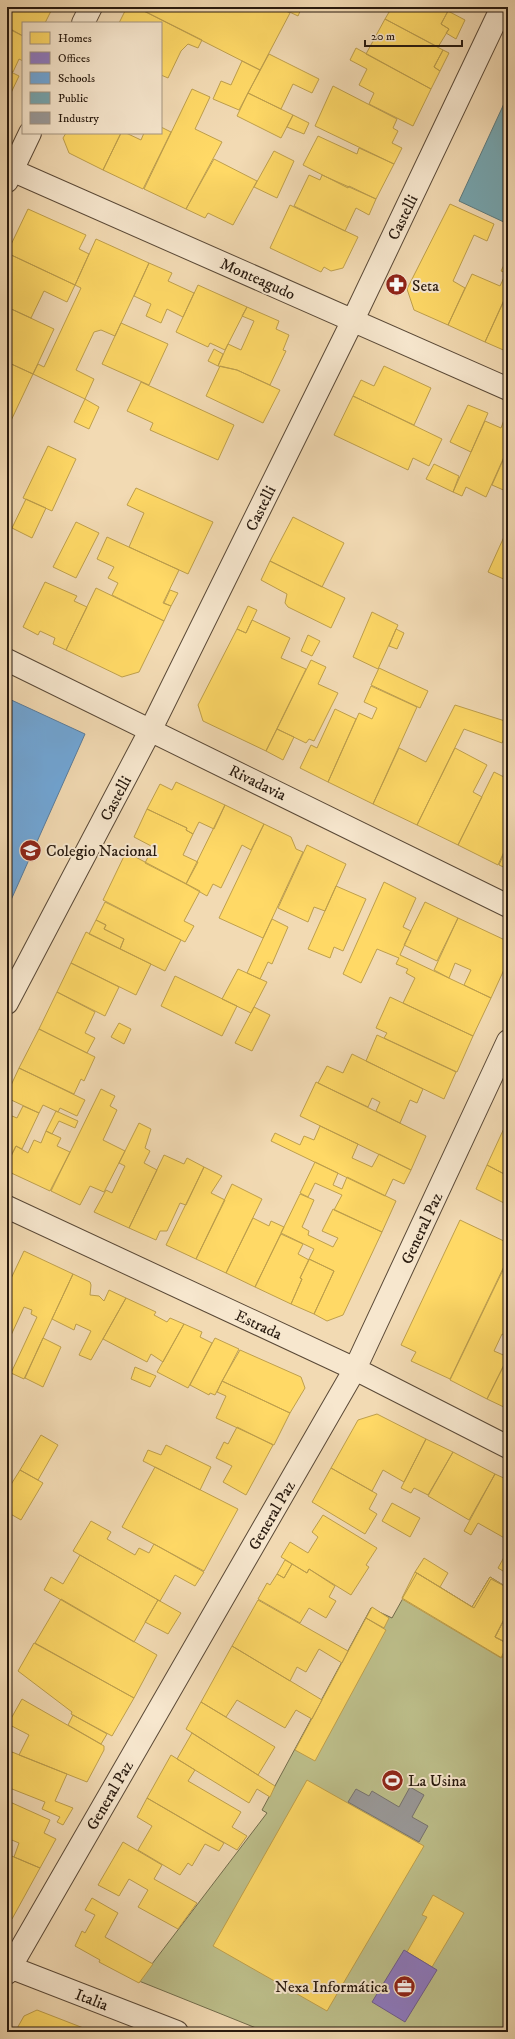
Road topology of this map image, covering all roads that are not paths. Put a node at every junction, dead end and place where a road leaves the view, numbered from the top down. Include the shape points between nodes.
1 (91, 7) edge
2 (502, 7) edge
3 (84, 22) edge
4 (29, 134) edge
5 (9, 173) edge
6 (353, 320) junction
7 (508, 389) edge
8 (7, 660) edge
9 (151, 729) junction
10 (508, 906) edge
11 (7, 1004) edge
12 (508, 1041) edge
13 (7, 1207) edge
14 (355, 1369) junction
15 (508, 1446) edge
16 (8, 1969) edge
17 (177, 2032) edge

1 - 3 street
2 - 6 street, Castelli
4 - 5 street
5 - 6 street, Monteagudo
6 - 7 street, Monteagudo
6 - 9 street, Castelli
8 - 9 street, Rivadavia
9 - 10 street, Rivadavia
9 - 11 street, Castelli
12 - 14 street, General Paz
13 - 14 street, Estrada
14 - 15 street, Estrada
14 - 16 street, General Paz
16 - 17 street, Italia

